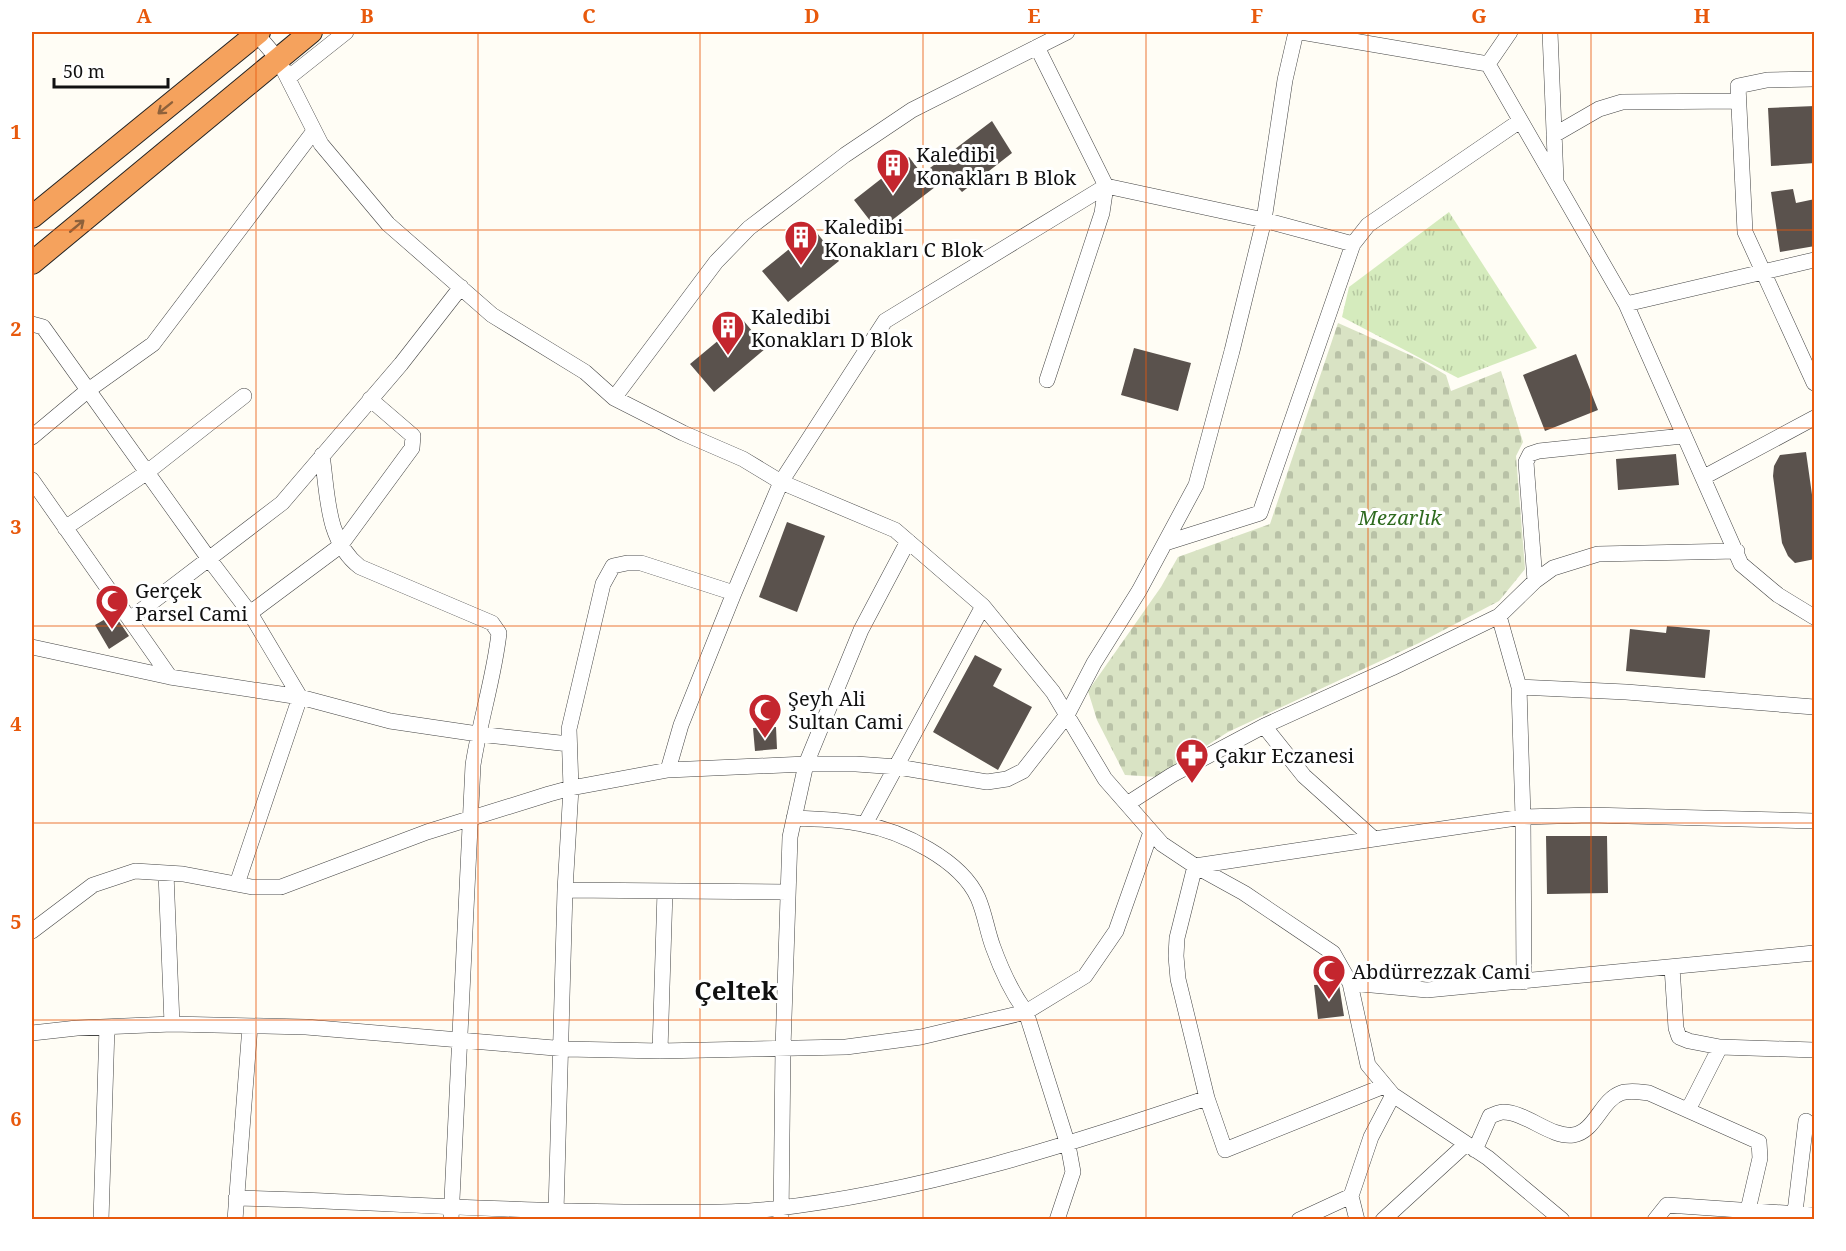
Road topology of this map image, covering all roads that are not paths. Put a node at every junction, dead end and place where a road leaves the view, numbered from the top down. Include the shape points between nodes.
1 (257, 32) edge
2 (311, 32) edge
3 (346, 32) edge
4 (1067, 32) edge
5 (1296, 32) edge
6 (1301, 32) edge
7 (1510, 32) edge
8 (1550, 32) edge
9 (1037, 47) junction
10 (1488, 64) junction
11 (283, 68) junction
12 (1815, 79) edge
13 (1738, 101) junction
14 (1520, 121) junction
15 (314, 131) junction
16 (1554, 135) junction
17 (1557, 184) junction
18 (1106, 186) junction
19 (32, 217) edge
20 (1264, 220) junction
21 (1353, 244) junction
22 (1815, 260) edge
23 (32, 263) edge
24 (1762, 271) junction
25 (461, 287) junction
26 (1626, 304) junction
27 (32, 324) edge
28 (1047, 380) dead end
29 (1815, 383) edge
30 (87, 391) junction
31 (243, 396) dead end
32 (614, 398) junction
33 (370, 399) junction
34 (1815, 418) edge
35 (1683, 436) junction
36 (32, 437) edge
37 (322, 455) junction
38 (146, 473) junction
39 (1704, 477) junction
40 (781, 482) junction
41 (33, 485) edge
42 (65, 528) junction
43 (908, 541) junction
44 (1165, 543) junction
45 (339, 546) junction
46 (1737, 551) junction
47 (209, 559) junction
48 (1534, 581) junction
49 (734, 592) junction
50 (983, 606) junction
51 (250, 613) junction
52 (1499, 616) junction
53 (1815, 617) edge
54 (130, 619) junction
55 (32, 647) edge
56 (170, 677) junction
57 (1519, 687) junction
58 (300, 697) junction
59 (1815, 707) edge
60 (1067, 714) junction
61 (1264, 726) junction
62 (478, 734) junction
63 (569, 744) junction
64 (806, 764) junction
65 (898, 767) junction
66 (668, 770) junction
67 (571, 788) junction
68 (1127, 804) junction
69 (1523, 817) junction
70 (794, 818) junction
71 (470, 819) junction
72 (1815, 821) edge
73 (866, 824) junction
74 (1151, 832) junction
75 (1374, 839) junction
76 (1195, 866) junction
77 (166, 873) junction
78 (237, 884) junction
79 (565, 890) junction
80 (665, 891) junction
81 (788, 892) junction
82 (32, 931) edge
83 (1815, 953) edge
84 (1672, 967) junction
85 (1524, 982) junction
86 (1350, 983) junction
87 (1026, 1012) junction
88 (172, 1024) junction
89 (250, 1026) junction
90 (107, 1027) junction
91 (32, 1032) edge
92 (459, 1040) junction
93 (1720, 1047) junction
94 (783, 1048) junction
95 (561, 1049) junction
96 (1815, 1050) edge
97 (660, 1051) junction
98 (1389, 1090) junction
99 (1207, 1098) junction
100 (1688, 1110) junction
101 (1806, 1121) dead end
102 (1068, 1144) junction
103 (1471, 1147) junction
104 (1351, 1196) junction
105 (236, 1198) junction
106 (1748, 1210) junction
107 (556, 1212) junction
108 (451, 1214) edge
109 (781, 1214) edge
110 (1815, 1215) edge
111 (1794, 1216) edge
112 (101, 1220) edge
113 (235, 1220) edge
114 (1057, 1220) edge
115 (1299, 1220) edge
116 (1357, 1220) edge
117 (1383, 1220) edge
118 (1562, 1220) edge
119 (1655, 1220) edge

1 - 11 street
1 -> 19 highway
2 - 11 highway
3 - 11 street
4 - 9 street
5 - 20 street
6 - 10 street
7 - 10 street
8 - 16 street
9 - 18 street
9 - 32 street via 912,110 845,155 750,228 716,262
10 - 14 street
11 - 15 street
23 -> 11 highway
12 - 13 street via 1767,80 1738,86
13 - 16 street via 1622,102
13 - 24 street via 1745,232
14 - 17 street
14 - 21 street via 1368,225
15 - 25 street via 388,224
15 - 30 street via 153,344
16 - 17 street
17 - 26 street
18 - 20 street
18 - 28 street via 1101,213
18 - 40 street via 885,321
20 - 21 street
20 - 44 street via 1196,484
21 - 44 street via 1260,513
22 - 24 street
24 - 26 street
24 - 29 street
25 - 32 street via 492,315 585,372
25 - 33 street
26 - 35 street
27 - 30 street via 43,327
30 - 36 street
30 - 38 street
31 - 38 street
32 - 40 street via 743,459
33 - 37 street
33 - 45 street via 413,436 412,448
34 - 39 street
35 - 39 street
35 - 48 street via 1530,453 1526,462
37 - 45 street
37 - 47 street via 282,502
38 - 42 street
38 - 47 street
39 - 46 street
40 - 43 street via 895,530
40 - 49 street
41 - 42 street
42 - 54 street
43 - 50 street
43 - 64 street via 861,630
44 - 60 street
45 - 51 street
45 - 62 street via 360,567 492,623 499,633 497,651
46 - 48 street via 1598,554 1553,568
46 - 53 street via 1741,564 1778,595
47 - 51 street
47 - 54 street
48 - 52 street
49 - 63 street via 641,563 613,566 603,584 569,729
49 - 66 street via 681,725
50 - 60 street
50 - 65 street
51 - 58 street
52 - 57 street
52 - 61 street
54 - 56 street
55 - 56 street
56 - 58 street
57 - 59 street
57 - 69 street
58 - 62 street via 390,721
58 - 78 street
60 - 65 street via 1023,771 1007,779 987,782
60 - 68 street via 1105,779
61 - 68 street
61 - 75 street via 1304,776
62 - 63 street
62 - 71 street
63 - 67 street
64 - 65 street
64 - 66 street
64 - 70 street
65 - 73 street
66 - 67 street
67 - 71 street
67 - 79 street
68 - 74 street
69 - 72 street
69 - 75 street
69 - 85 street
70 - 73 street
70 - 81 street
71 - 78 street via 281,886
71 - 92 street
73 - 87 street via 907,838 956,868 978,898 993,948
74 - 76 street
74 - 87 street via 1116,931 1084,976
75 - 76 street
76 - 86 street via 1244,893 1334,953
76 - 99 street via 1176,956
77 - 78 street
77 - 82 street via 135,871 93,885
77 - 88 street
79 - 80 street
79 - 95 street
80 - 81 street
80 - 97 street
81 - 94 street
83 - 84 street
84 - 85 street
84 - 93 street via 1679,1037
85 - 86 street via 1427,990
86 - 98 street via 1368,1065
87 - 94 street via 921,1037 846,1047
87 - 102 street
88 - 89 street
88 - 90 street
89 - 92 street
89 - 105 street
90 - 91 street
90 - 112 street
92 - 95 street
92 - 108 street
93 - 96 street
93 - 100 street
94 - 97 street
94 - 109 street
95 - 97 street
95 - 107 street
98 - 99 street via 1225,1150
98 - 103 street
98 - 104 street
99 - 102 street
100 - 103 street via 1649,1093 1622,1093 1613,1097 1585,1130 1565,1136 1501,1111 1490,1116
100 - 106 street via 1759,1142 1760,1158
101 - 111 street
102 - 109 street via 889,1191
102 - 114 street via 1073,1172
103 - 117 street
103 - 118 street
104 - 115 street
104 - 116 street
105 - 108 street via 318,1200
105 - 113 street
106 - 111 street
106 - 119 street via 1667,1204
107 - 108 street
107 - 109 street
110 - 111 street

